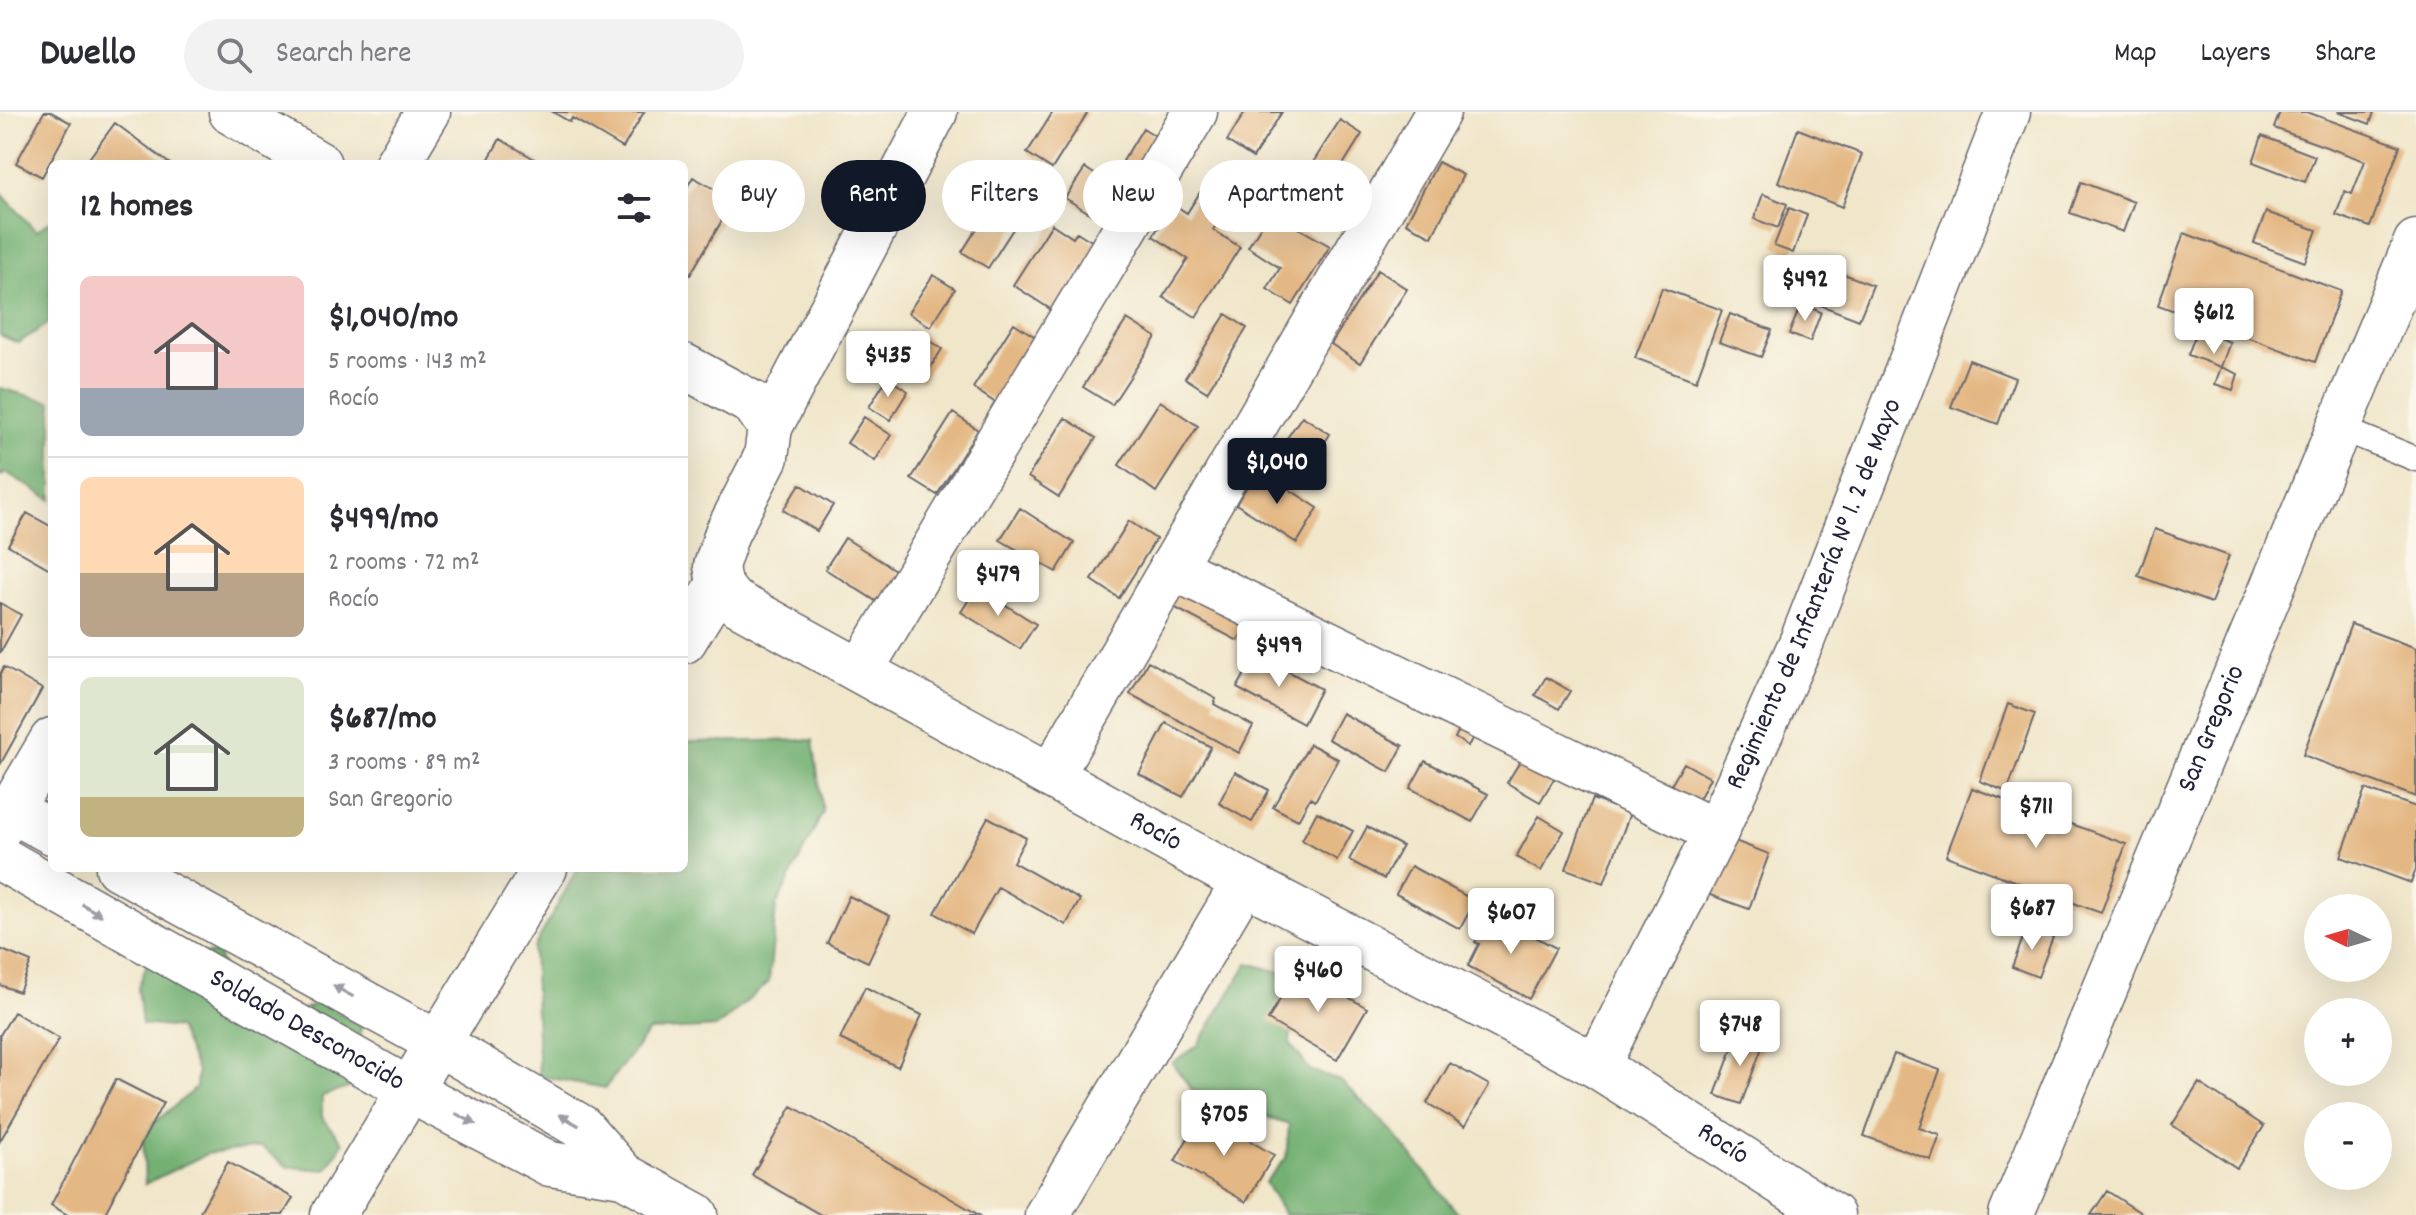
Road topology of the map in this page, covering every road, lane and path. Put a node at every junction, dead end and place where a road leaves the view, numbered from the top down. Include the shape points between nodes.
1 (231, 112) edge
2 (428, 112) edge
3 (935, 112) edge
4 (1195, 112) edge
5 (1438, 112) edge
6 (2008, 112) edge
7 (312, 160) edge
8 (399, 160) edge
9 (2416, 242) edge
10 (688, 368) edge
11 (770, 427) junction
12 (2340, 428) junction
13 (2416, 459) edge
14 (1172, 567) junction
15 (719, 584) junction
16 (688, 634) edge
17 (861, 670) junction
18 (48, 746) edge
19 (1051, 775) junction
20 (4, 815) edge
21 (48, 831) edge
22 (1716, 832) junction
23 (0, 858) edge
24 (125, 872) edge
25 (543, 872) edge
26 (1244, 882) junction
27 (438, 1043) junction
28 (1597, 1066) junction
29 (409, 1090) junction
30 (623, 1175) junction
31 (333, 1215) edge
32 (696, 1215) edge
33 (1047, 1215) edge
34 (1832, 1215) edge
35 (2011, 1215) edge

1 - 7 street
2 - 8 street
3 - 11 street
4 - 17 street
5 - 14 street
6 - 22 street, Regimiento de Infantería N° 1. 2 de Mayo via 1802,641
9 - 12 street, San Gregorio
10 - 11 street via 754,404
11 - 15 street via 766,457 716,566
12 - 13 lane
12 - 35 street, San Gregorio
14 - 19 street
14 - 22 street
15 - 16 street
15 - 17 street, Rocío via 731,600
17 - 19 street, Rocío
18 - 20 street
19 - 26 street, Rocío
20 - 21 street
22 - 28 street, Regimiento de Infantería N° 1. 2 de Mayo
23 -> 29 street, Soldado Desconocido
27 -> 24 street, Soldado Desconocido
25 - 27 street
26 - 28 street, Rocío
26 - 33 street
27 - 29 street
30 -> 27 street, Soldado Desconocido via 581,1127
28 - 34 street, Rocío
29 -> 30 street, Soldado Desconocido via 550,1164
29 - 31 street
30 - 32 street, Soldado Desconocido

